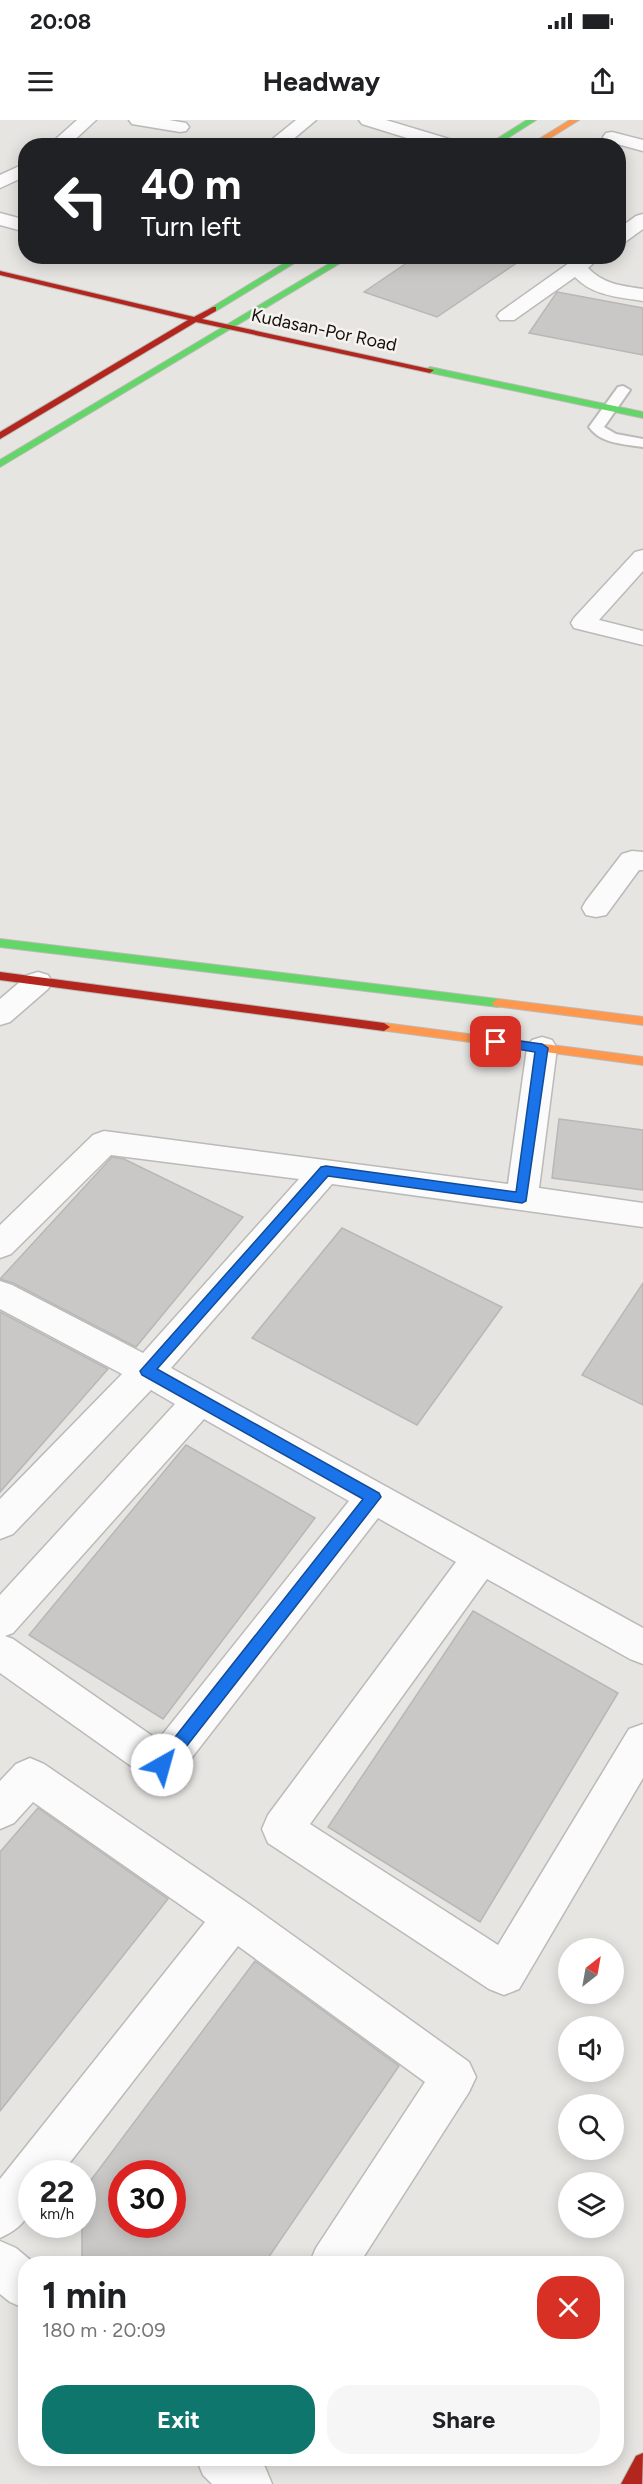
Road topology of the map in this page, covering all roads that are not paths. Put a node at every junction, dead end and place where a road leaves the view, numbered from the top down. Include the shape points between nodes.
1 (87, 120) edge
2 (138, 120) edge
3 (307, 120) edge
4 (368, 120) edge
5 (532, 120) edge
6 (575, 120) edge
7 (183, 123) edge
8 (612, 137) dead end
9 (66, 138) edge
10 (167, 138) edge
11 (283, 138) edge
12 (427, 138) edge
13 (502, 138) edge
14 (545, 138) edge
15 (615, 138) edge
16 (626, 141) edge
17 (643, 146) edge
18 (18, 173) edge
19 (0, 183) edge
20 (0, 219) edge
21 (643, 220) edge
22 (18, 224) edge
23 (626, 234) edge
24 (626, 240) edge
25 (643, 240) edge
26 (289, 264) edge
27 (335, 264) edge
28 (582, 264) edge
29 (585, 264) edge
30 (0, 273) edge
31 (643, 295) edge
32 (197, 300) dead end
33 (220, 306) junction
34 (255, 313) junction
35 (507, 316) dead end
36 (278, 318) dead end
37 (195, 320) junction
38 (230, 328) junction
39 (623, 390) dead end
40 (610, 408) junction
41 (643, 415) edge
42 (0, 436) edge
43 (643, 443) edge
44 (0, 464) edge
45 (643, 556) edge
46 (643, 638) edge
47 (643, 861) edge
48 (596, 908) dead end
49 (0, 943) edge
50 (0, 976) edge
51 (38, 982) junction
52 (0, 1015) edge
53 (643, 1021) edge
54 (542, 1048) junction
55 (643, 1061) edge
56 (326, 1171) junction
57 (522, 1198) junction
58 (643, 1215) edge
59 (0, 1245) edge
60 (0, 1294) edge
61 (147, 1371) junction
62 (200, 1400) junction
63 (374, 1497) junction
64 (0, 1523) edge
65 (481, 1557) junction
66 (0, 1621) edge
67 (643, 1647) edge
68 (0, 1651) edge
69 (643, 1742) edge
70 (0, 1810) edge
71 (234, 1918) junction
72 (43, 2160) edge
73 (18, 2192) edge
74 (0, 2215) edge
75 (337, 2256) edge
76 (0, 2264) edge
77 (18, 2279) edge
78 (643, 2463) edge
79 (229, 2466) edge
80 (248, 2484) edge
81 (631, 2484) edge

1 - 9 street
2 - 7 street
3 - 11 street
4 - 12 street
5 - 13 street
6 - 14 street
7 - 10 street
8 - 15 street
16 - 17 street
18 - 19 street
20 - 22 street
21 - 23 street
24 - 25 street
26 - 33 street
27 - 34 street
28 - 35 street
29 - 31 street via 588,281
30 - 37 street, Kudasan-Por Road
32 - 33 street, Kudasan-Por Road
33 - 34 street, Kudasan-Por Road
33 - 37 street
34 - 36 street, Kudasan-Por Road
34 - 38 street
37 - 38 street, Kudasan-Por Road
37 - 42 street
38 - 40 street, Kudasan-Por Road
38 - 44 street
39 - 40 lane
40 - 41 street, Kudasan-Por Road
40 - 43 lane via 596,427 600,432
45 - 46 street via 583,623
47 - 48 street via 632,860
49 - 53 street
50 - 51 street
51 - 52 street
51 - 54 street
54 - 55 street
54 - 57 street
56 - 57 street
56 - 59 street via 104,1143
56 - 61 street
57 - 58 street
60 - 61 street
61 - 62 street
61 - 64 street
62 - 63 street
62 - 66 street
63 - 65 street
63 - 68 street via 162,1765
65 - 67 street
65 - 69 street via 282,1829 504,1974
70 - 71 street via 30,1777
71 - 72 street
71 - 75 street via 454,2078
73 - 74 street
76 - 77 street
78 - 81 street
79 - 80 street

